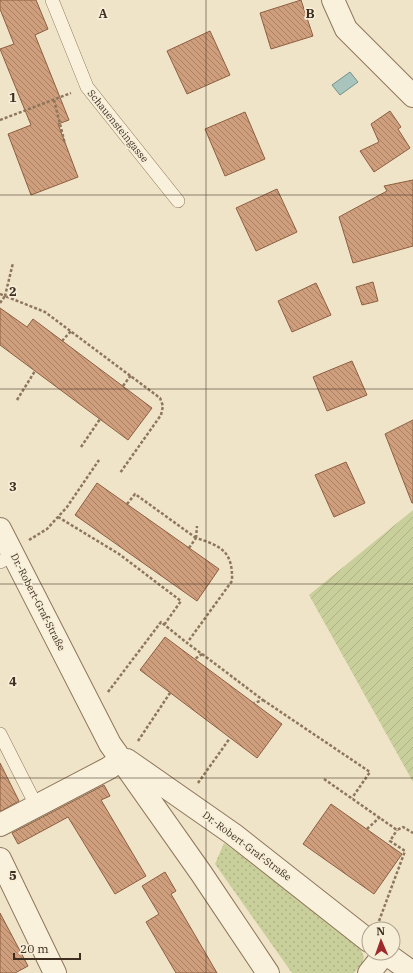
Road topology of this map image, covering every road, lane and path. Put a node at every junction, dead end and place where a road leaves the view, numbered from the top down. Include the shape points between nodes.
1 (52, 0) edge
2 (333, 0) edge
3 (87, 87) junction
4 (413, 96) edge
5 (54, 100) junction
6 (0, 120) edge
7 (65, 144) dead end
8 (178, 201) dead end
9 (13, 263) dead end
10 (0, 294) edge
11 (4, 296) junction
12 (0, 303) edge
13 (71, 331) junction
14 (62, 341) dead end
15 (35, 370) dead end
16 (131, 375) junction
17 (123, 386) dead end
18 (17, 400) dead end
19 (100, 419) dead end
20 (81, 447) dead end
21 (99, 460) dead end
22 (120, 473) dead end
23 (127, 504) dead end
24 (58, 517) junction
25 (197, 526) dead end
26 (0, 529) edge
27 (196, 538) junction
28 (189, 548) dead end
29 (13, 553) edge
30 (164, 625) junction
31 (187, 643) junction
32 (202, 654) junction
33 (195, 659) dead end
34 (170, 693) dead end
35 (105, 696) dead end
36 (263, 700) junction
37 (254, 703) dead end
38 (0, 734) edge
39 (230, 738) dead end
40 (123, 760) junction
41 (324, 779) dead end
42 (194, 787) dead end
43 (352, 798) junction
44 (36, 805) junction
45 (380, 818) junction
46 (0, 825) edge
47 (367, 829) dead end
48 (397, 830) junction
49 (413, 833) edge
50 (0, 859) edge
51 (378, 921) edge
52 (361, 922) edge
53 (379, 961) edge
54 (396, 961) edge
55 (55, 973) edge
56 (268, 973) edge
57 (369, 973) edge
58 (413, 973) edge

1 - 3 lane, Schauensteingasse
2 - 4 street via 346,29
3 - 5 path
3 - 8 lane, Schauensteingasse
5 - 6 path
5 - 7 path
9 - 11 path
10 - 11 path
11 - 12 path
11 - 13 path via 45,312
13 - 14 path
13 - 16 path
15 - 18 path
16 - 17 path
16 - 22 path via 160,398 163,406 161,415
19 - 20 path
21 - 24 path
23 - 27 path via 135,494
24 - 29 path via 47,529
24 - 30 path via 119,554 181,602
25 - 27 path
26 - 29 street, Dr.-Robert-Graf-Straße
27 - 28 path
27 - 31 path via 216,544 226,552 232,565 232,581
29 - 40 street, Dr.-Robert-Graf-Straße via 98,720
30 - 31 path
30 - 35 path via 161,622
31 - 32 path
32 - 33 path
32 - 36 path
34 - 40 path
36 - 37 path
36 - 43 path via 370,772
38 - 44 lane
39 - 42 path
40 - 44 street
40 - 52 street, Dr.-Robert-Graf-Straße
40 - 56 street, Dr.-Robert-Graf-Straße
41 - 43 path
43 - 45 path
44 - 46 street
45 - 47 path
45 - 48 path
48 - 49 path via 403,826
48 - 51 path via 390,841 405,851
50 - 55 street
53 - 57 street
54 - 58 street

